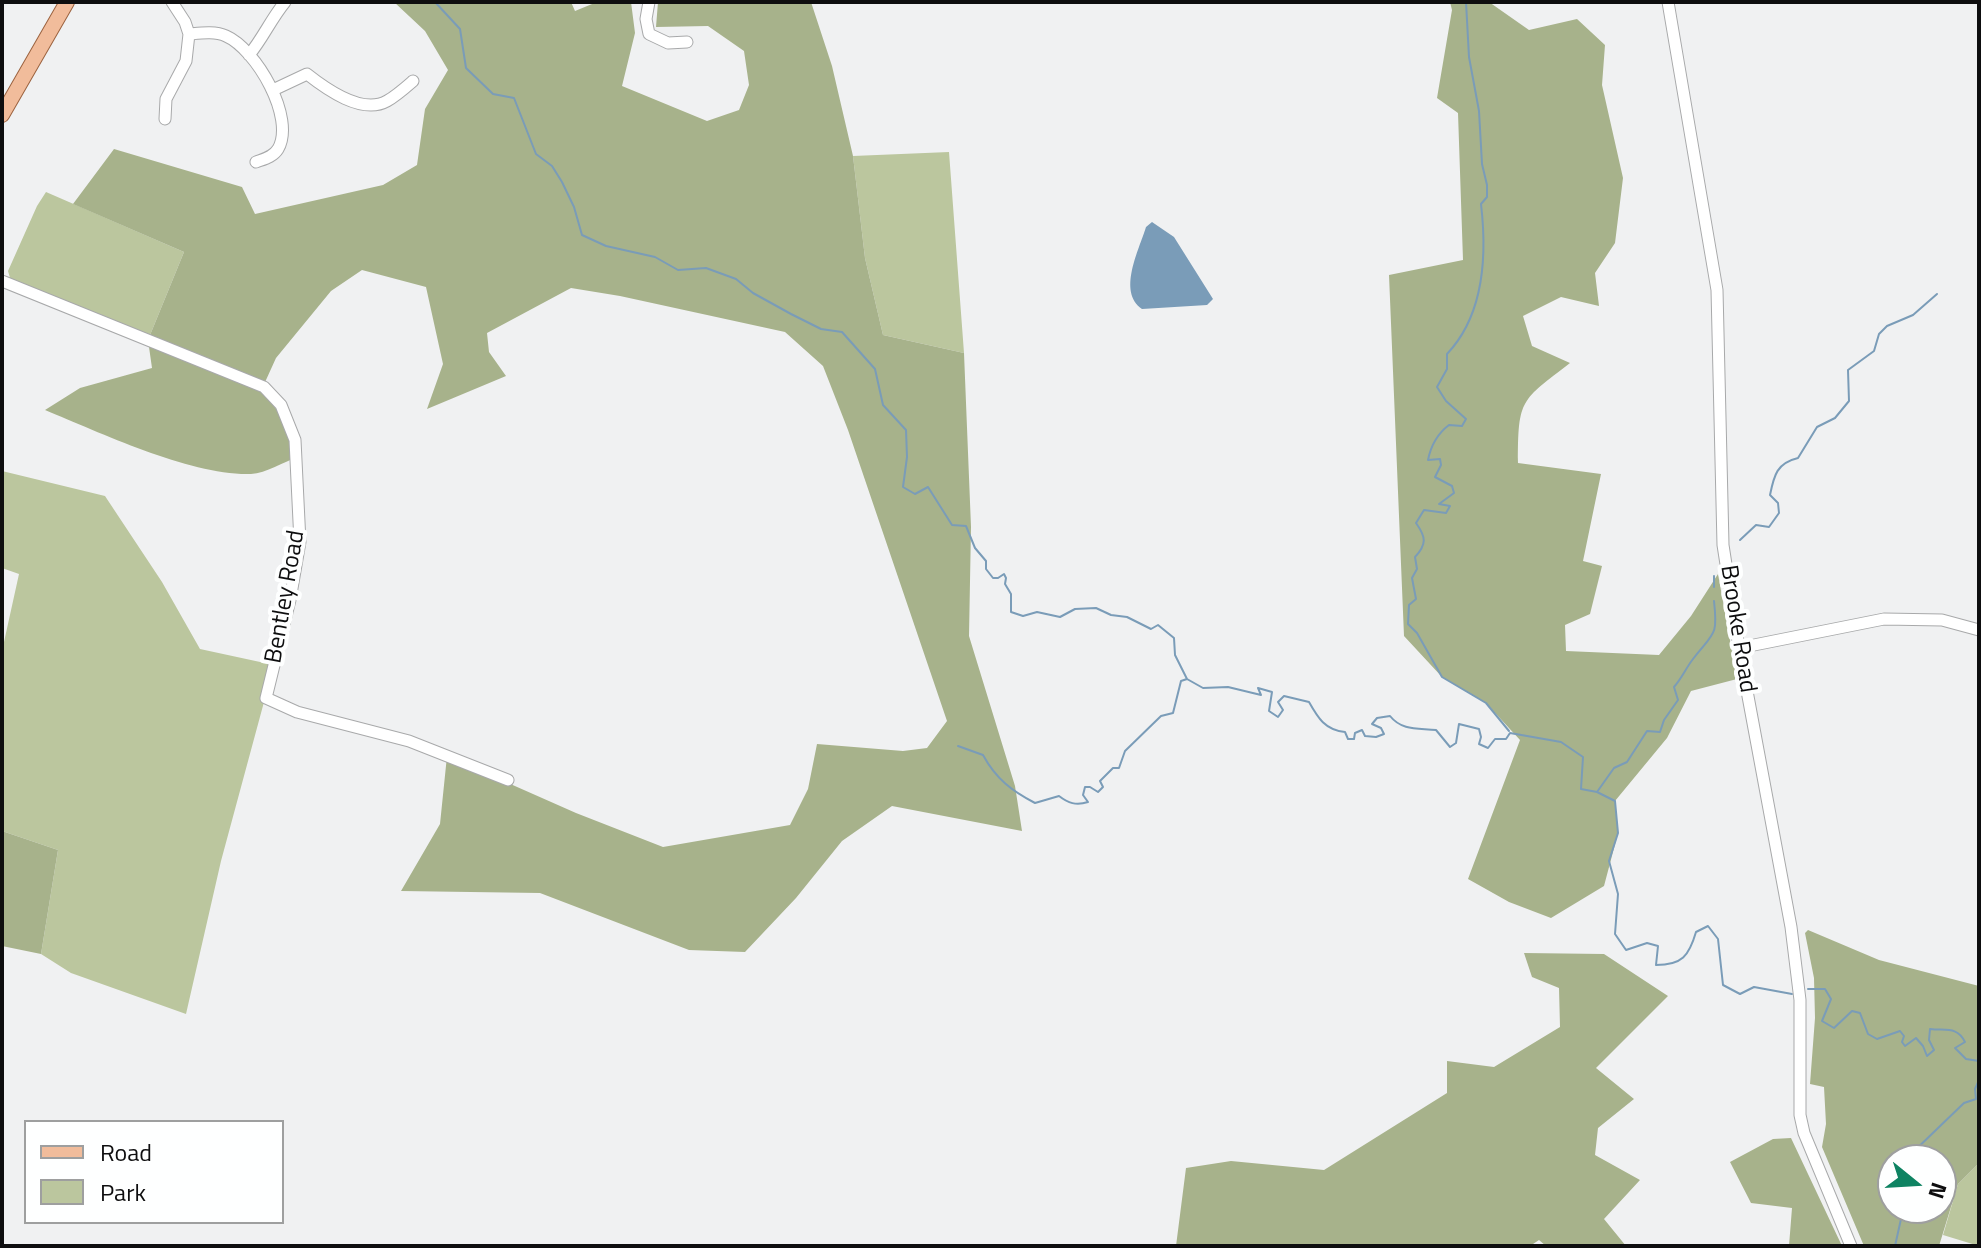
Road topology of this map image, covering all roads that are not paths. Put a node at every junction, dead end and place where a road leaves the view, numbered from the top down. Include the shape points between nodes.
1 (67, 2) edge
2 (172, 2) edge
3 (285, 2) edge
4 (649, 2) edge
5 (1668, 2) edge
6 (189, 34) junction
7 (687, 42) dead end
8 (249, 55) junction
9 (413, 81) dead end
10 (273, 90) junction
11 (5, 105) edge
12 (165, 119) dead end
13 (256, 162) dead end
14 (2, 281) edge
15 (1979, 630) edge
16 (1739, 648) junction
17 (508, 780) dead end
18 (1851, 1246) edge

1 - 11 main road
2 - 6 street
3 - 8 street
4 - 7 street via 649,34 668,43
5 - 16 street, Brooke Road via 1717,290 1723,545
6 - 8 street via 225,35
6 - 12 street via 186,61 166,99
8 - 10 street
9 - 10 street via 385,103 371,105 336,96 307,74
10 - 13 street via 281,138 272,156
14 - 17 street, Bentley Road via 264,387 281,405 295,440 300,542 266,698 297,712 409,741
15 - 16 street via 1942,620 1884,619
16 - 18 street, Brooke Road via 1791,927 1800,1000 1802,1128

